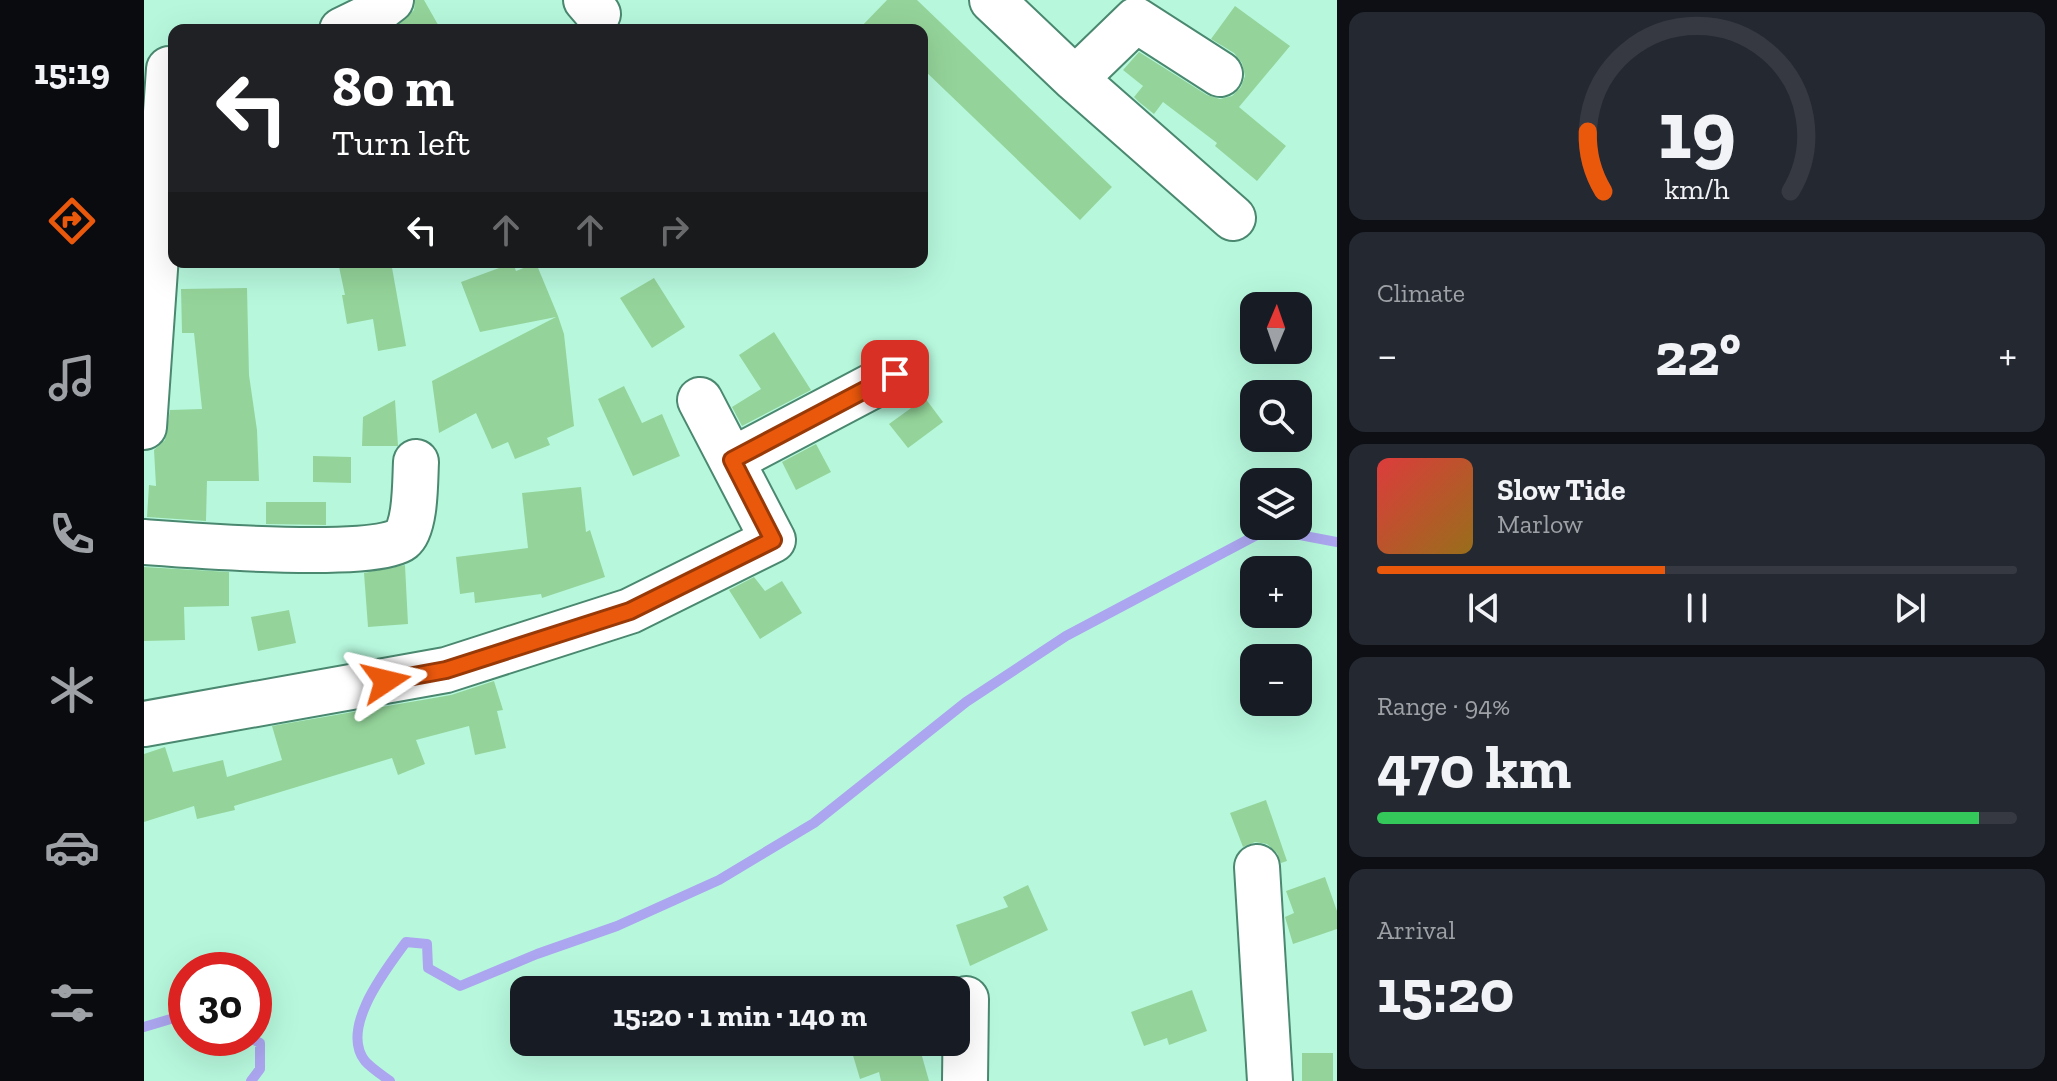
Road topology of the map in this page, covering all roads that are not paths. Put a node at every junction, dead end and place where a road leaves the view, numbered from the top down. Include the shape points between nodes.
1 (992, 0) edge
2 (162, 68) edge
3 (1220, 74) dead end
4 (1075, 79) junction
5 (1233, 218) dead end
6 (895, 374) dead end
7 (700, 400) dead end
8 (144, 427) edge
9 (732, 460) junction
10 (416, 462) dead end
11 (144, 542) edge
12 (144, 724) edge
13 (1257, 867) dead end
14 (965, 1056) edge
15 (965, 1081) edge
16 (1270, 1081) edge

1 - 4 street
2 - 8 street
3 - 4 street via 1136,20
4 - 5 street
6 - 9 street
7 - 9 street
9 - 12 street via 773,540 630,611 446,670
10 - 11 street via 410,529 401,541 367,548 249,550
13 - 16 street
14 - 15 street

